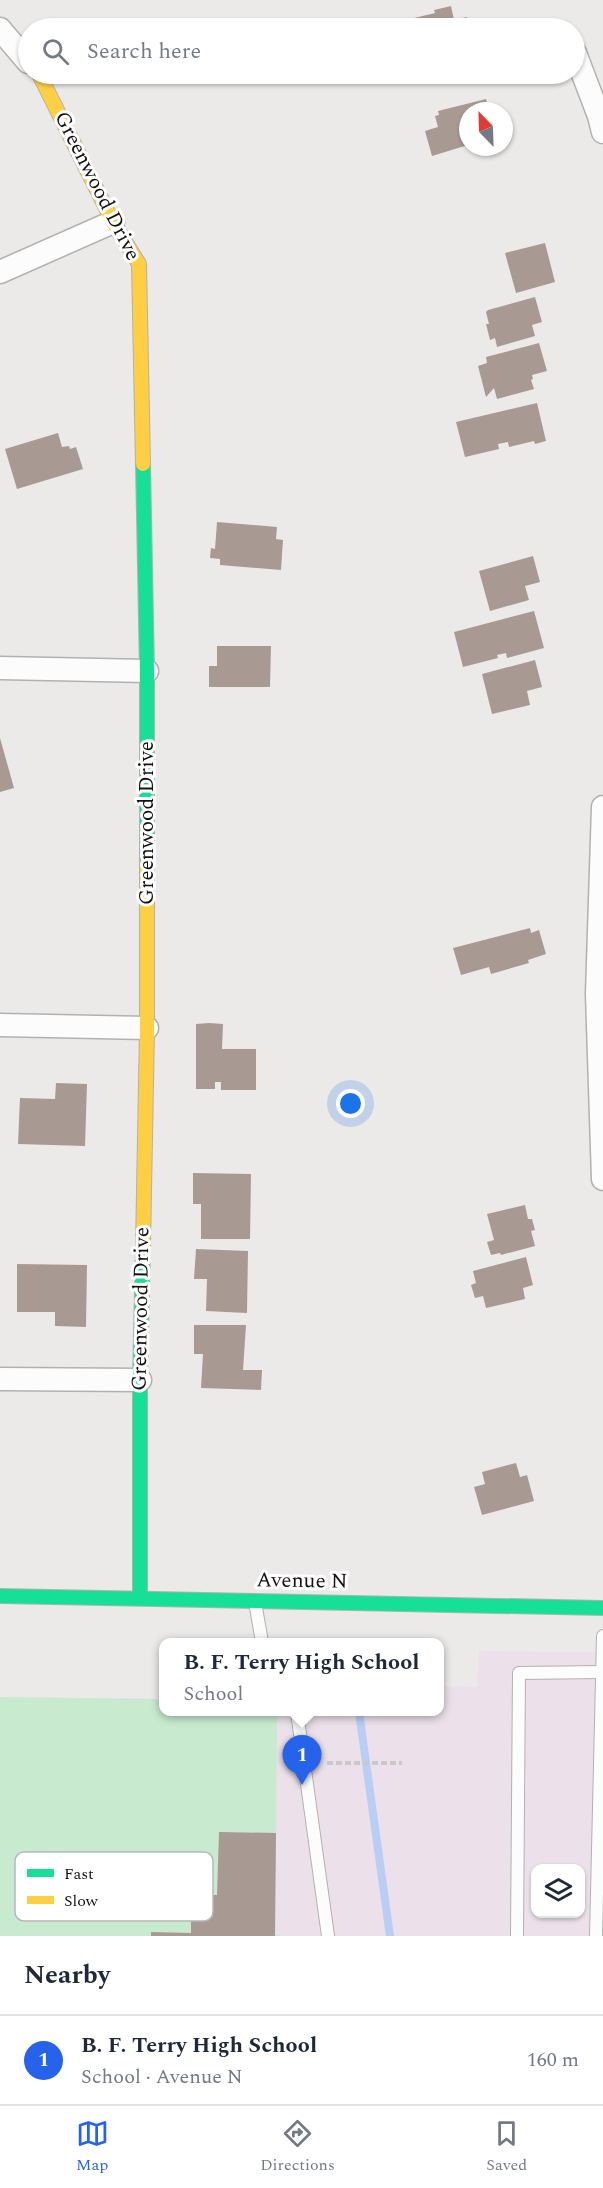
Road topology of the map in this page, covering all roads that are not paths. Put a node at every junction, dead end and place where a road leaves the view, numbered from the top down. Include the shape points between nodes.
1 (0, 29) edge
2 (18, 50) edge
3 (585, 79) edge
4 (44, 84) edge
5 (603, 132) edge
6 (113, 222) junction
7 (0, 272) edge
8 (0, 668) edge
9 (147, 671) junction
10 (603, 807) edge
11 (600, 994) edge
12 (0, 1025) edge
13 (147, 1028) junction
14 (603, 1179) edge
15 (0, 1379) edge
16 (140, 1380) junction
17 (0, 1596) edge
18 (140, 1598) junction
19 (255, 1601) junction
20 (603, 1608) edge
21 (603, 1636) edge
22 (261, 1638) edge
23 (602, 1672) edge
24 (298, 1716) edge
25 (328, 1936) edge
26 (517, 1936) edge
27 (596, 1936) edge

1 - 2 street
3 - 5 street
4 - 6 street, Greenwood Drive
6 - 7 street
6 - 9 street, Greenwood Drive via 139,264
8 - 9 street
9 - 13 street, Greenwood Drive
10 - 11 street
11 - 14 street
12 - 13 street
13 - 16 street, Greenwood Drive
15 - 16 street
16 - 18 street, Greenwood Drive
17 - 18 street, Avenue N
18 - 19 street, Avenue N
19 - 20 street, Avenue N
19 - 22 lane
21 - 23 lane
23 - 26 lane via 519,1673
23 - 27 lane
24 - 25 lane

